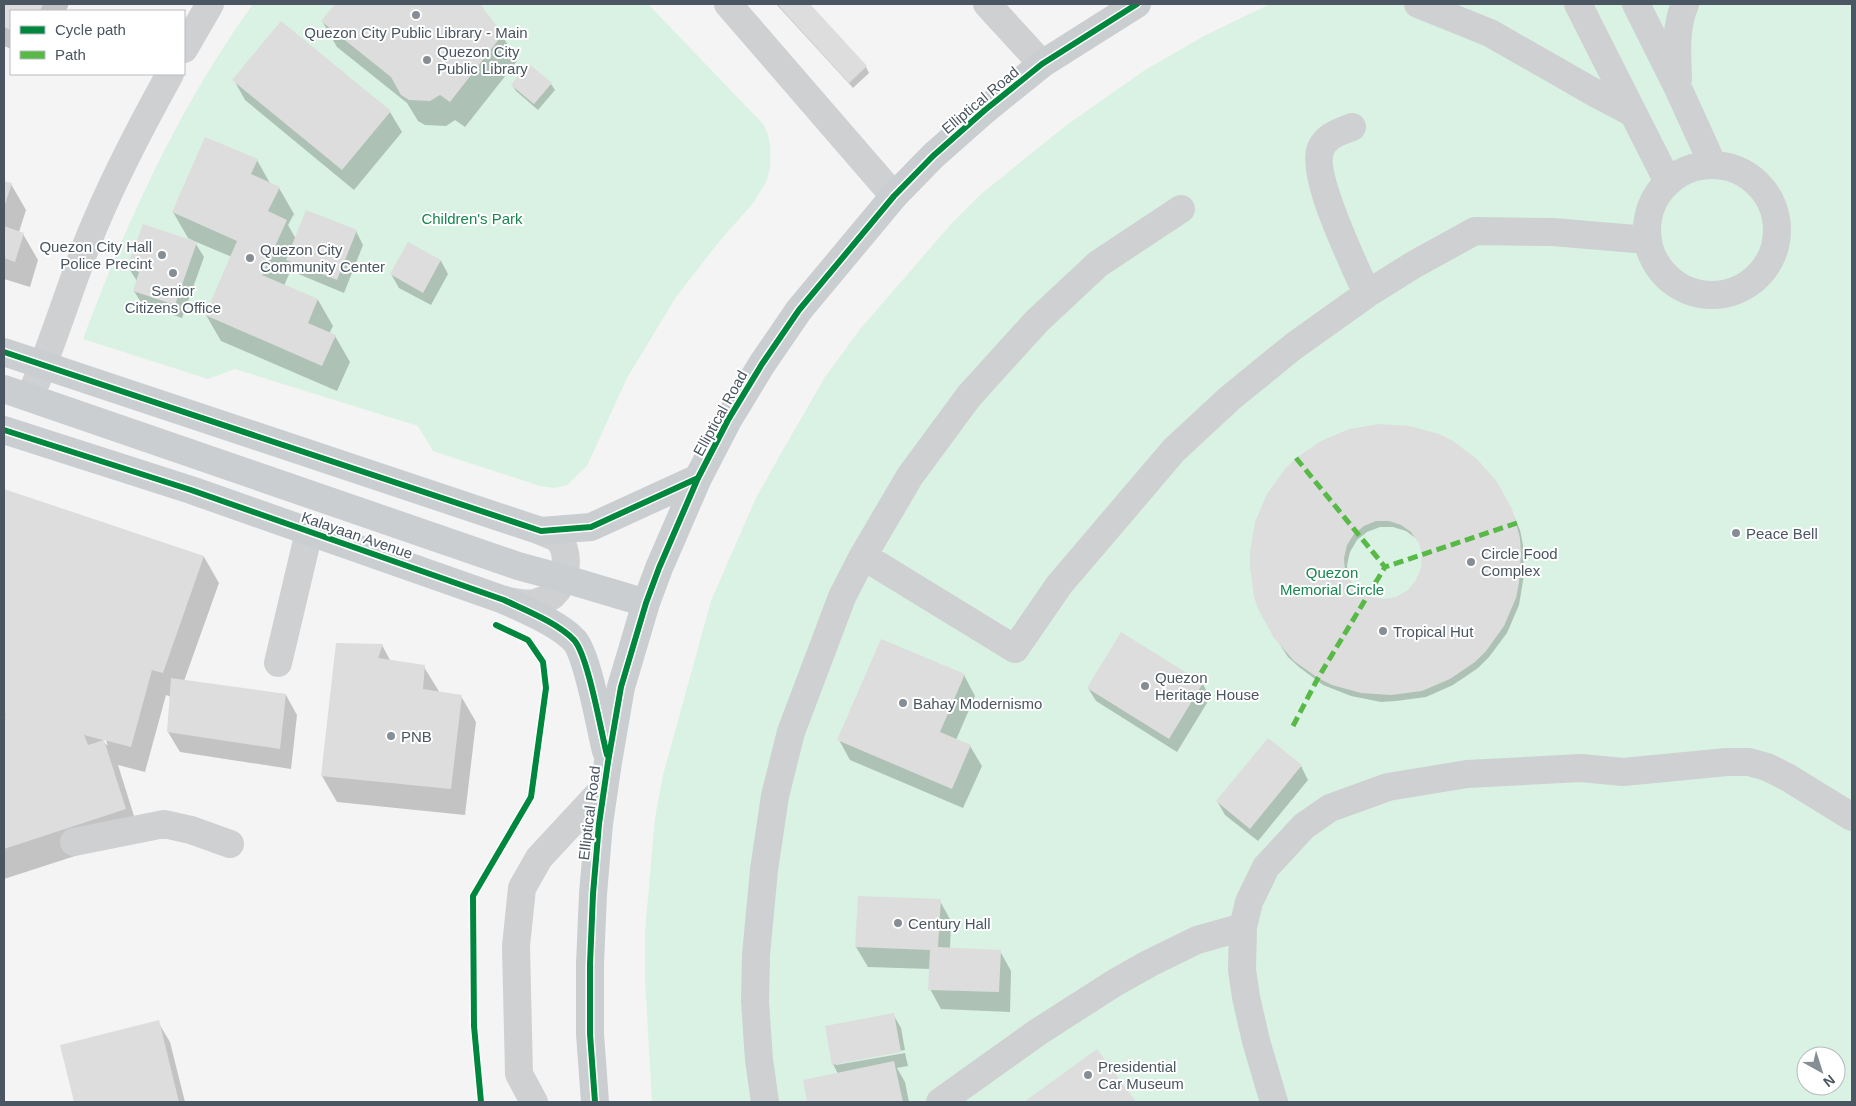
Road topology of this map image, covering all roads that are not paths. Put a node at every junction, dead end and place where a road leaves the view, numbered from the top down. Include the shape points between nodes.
1 (210, 4) edge
2 (728, 4) edge
3 (987, 4) edge
4 (1138, 4) edge
5 (1418, 4) edge
6 (1578, 4) edge
7 (1636, 4) edge
8 (1685, 4) edge
9 (185, 47) edge
10 (1042, 64) junction
11 (169, 75) edge
12 (1680, 93) junction
13 (1633, 113) junction
14 (1352, 127) dead end
15 (1713, 165) junction
16 (1668, 182) junction
17 (894, 196) junction
18 (1181, 209) dead end
19 (1647, 240) junction
20 (1367, 294) junction
21 (4, 352) edge
22 (43, 366) junction
23 (4, 389) edge
24 (30, 398) junction
25 (4, 430) edge
26 (698, 478) junction
27 (542, 531) junction
28 (310, 532) junction
29 (863, 556) junction
30 (532, 569) junction
31 (562, 578) junction
32 (504, 600) junction
33 (646, 603) junction
34 (278, 663) dead end
35 (606, 775) junction
36 (1852, 817) edge
37 (74, 842) dead end
38 (230, 844) dead end
39 (1243, 927) junction
40 (534, 1102) edge
41 (595, 1102) edge
42 (765, 1102) edge
43 (940, 1102) edge
44 (1274, 1102) edge

1 - 9 lane
2 - 17 lane
3 - 10 lane
4 - 10 main road, Elliptical Road
5 - 13 lane via 1490,33
6 - 13 lane
7 - 12 lane
8 - 12 lane via 1679,17 1677,43
10 - 17 main road, Elliptical Road via 941,149
11 - 22 lane via 105,201
12 - 15 lane
13 - 16 lane
14 - 20 lane via 1329,136 1318,161 1331,213
15 - 16 lane via 1681,172
15 - 19 lane via 1735,168 1754,179 1768,195 1776,215 1778,237 1772,257 1761,275 1744,288 1724,295 1704,296 1685,291 1658,269
16 - 19 lane via 1655,198 1647,219
17 - 26 main road, Elliptical Road via 799,310 728,420
18 - 29 lane via 1098,264 1037,321 969,396 910,476
19 - 20 lane via 1553,232 1475,232
20 - 29 lane via 1294,346 1230,398 1174,450 1059,585 1015,648
21 - 22 main road
22 - 24 lane
22 - 27 main road
23 - 24 main road, Kalayaan Avenue
24 - 30 main road, Kalayaan Avenue
25 - 28 main road, Kalayaan Avenue
26 - 27 main road via 591,527
26 - 33 main road, Elliptical Road
27 - 30 main road via 552,542 554,556 546,565
27 - 31 lane via 559,540 565,553 566,566
28 - 32 main road, Kalayaan Avenue
28 - 34 lane
29 - 42 lane via 842,597 810,678 791,732 776,796 764,870 756,954 755,1001
30 - 31 main road, Kalayaan Avenue
31 - 32 lane via 553,594 533,604
31 - 33 main road, Kalayaan Avenue
32 - 35 main road, Kalayaan Avenue via 556,627 575,641 586,667
33 - 35 main road, Elliptical Road via 621,687
35 - 40 lane via 539,858 522,888 516,946 520,1074
35 - 41 main road, Elliptical Road via 593,894 590,964 590,1034
36 - 39 lane via 1787,777 1748,762 1623,772 1581,768 1428,779 1358,796 1330,808 1304,826 1266,867 1249,902
37 - 38 lane via 164,824
39 - 43 lane via 1196,940 1116,982 1038,1032
39 - 44 lane via 1242,970 1246,997

